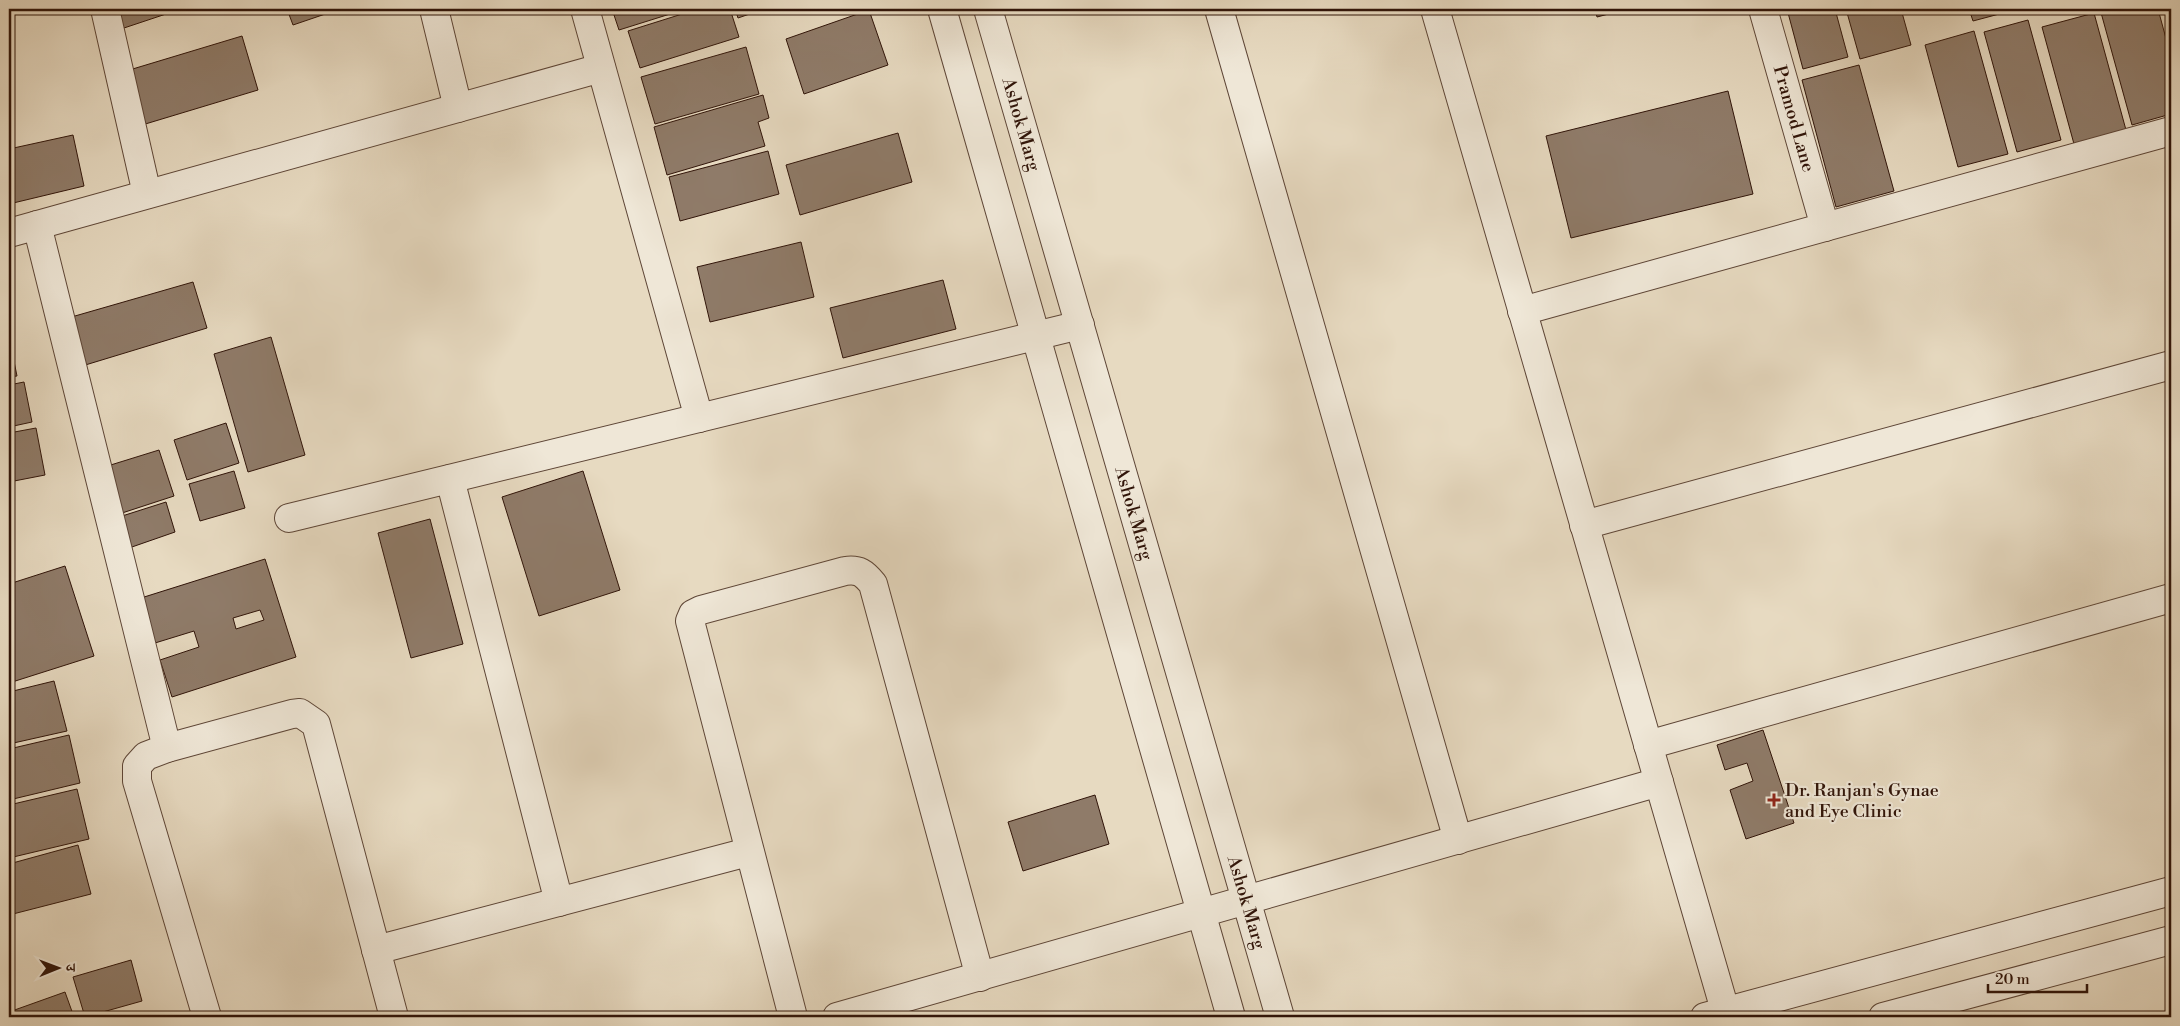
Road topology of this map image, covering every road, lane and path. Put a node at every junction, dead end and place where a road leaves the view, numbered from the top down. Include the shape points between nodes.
1 (104, 9) edge
2 (434, 9) edge
3 (585, 9) edge
4 (942, 9) edge
5 (988, 9) edge
6 (1219, 9) edge
7 (1435, 9) edge
8 (1763, 9) edge
9 (601, 68) junction
10 (458, 108) junction
11 (2171, 131) edge
12 (147, 194) junction
13 (37, 225) junction
14 (1825, 227) junction
15 (9, 233) edge
16 (1522, 311) junction
17 (1080, 325) junction
18 (1035, 336) junction
19 (2171, 365) edge
20 (699, 418) junction
21 (450, 479) junction
22 (289, 518) dead end
23 (1584, 525) junction
24 (2171, 598) edge
25 (1648, 745) junction
26 (167, 748) junction
27 (1659, 782) junction
28 (1458, 840) junction
29 (748, 852) junction
30 (2171, 891) edge
31 (1247, 901) junction
32 (559, 902) junction
33 (1201, 914) junction
34 (2171, 940) edge
35 (376, 950) junction
36 (980, 977) junction
37 (1719, 1015) edge
38 (207, 1017) edge
39 (394, 1017) edge
40 (793, 1017) edge
41 (837, 1017) edge
42 (1231, 1017) edge
43 (1280, 1017) edge
44 (1883, 1017) edge

1 - 12 street
2 - 10 street
3 - 9 street
4 - 18 street
5 - 17 street, Ashok Marg
6 - 28 street
7 - 16 street
8 - 14 street, Pramod Lane
9 - 10 street
9 - 20 street
10 - 12 street
11 - 14 street
12 - 13 street
13 - 15 street
13 - 26 street
14 - 16 street
16 - 23 street
17 - 18 street
17 - 31 street, Ashok Marg
18 - 20 street
18 - 33 street
19 - 23 street
20 - 21 street
21 - 22 street
21 - 32 street
23 - 25 street
24 - 25 street
25 - 27 street
26 - 35 street via 292,714 300,714 316,724
26 - 38 street via 146,756 136,766 137,781
27 - 28 street
27 - 37 street
28 - 31 street
29 - 32 street
29 - 36 street via 690,621 693,614 701,610 855,569 865,573 873,584
29 - 40 street
30 - 37 street
31 - 33 street
31 - 43 street, Ashok Marg
32 - 35 street
33 - 36 street
33 - 42 street
34 - 44 street
35 - 39 street
36 - 41 street

